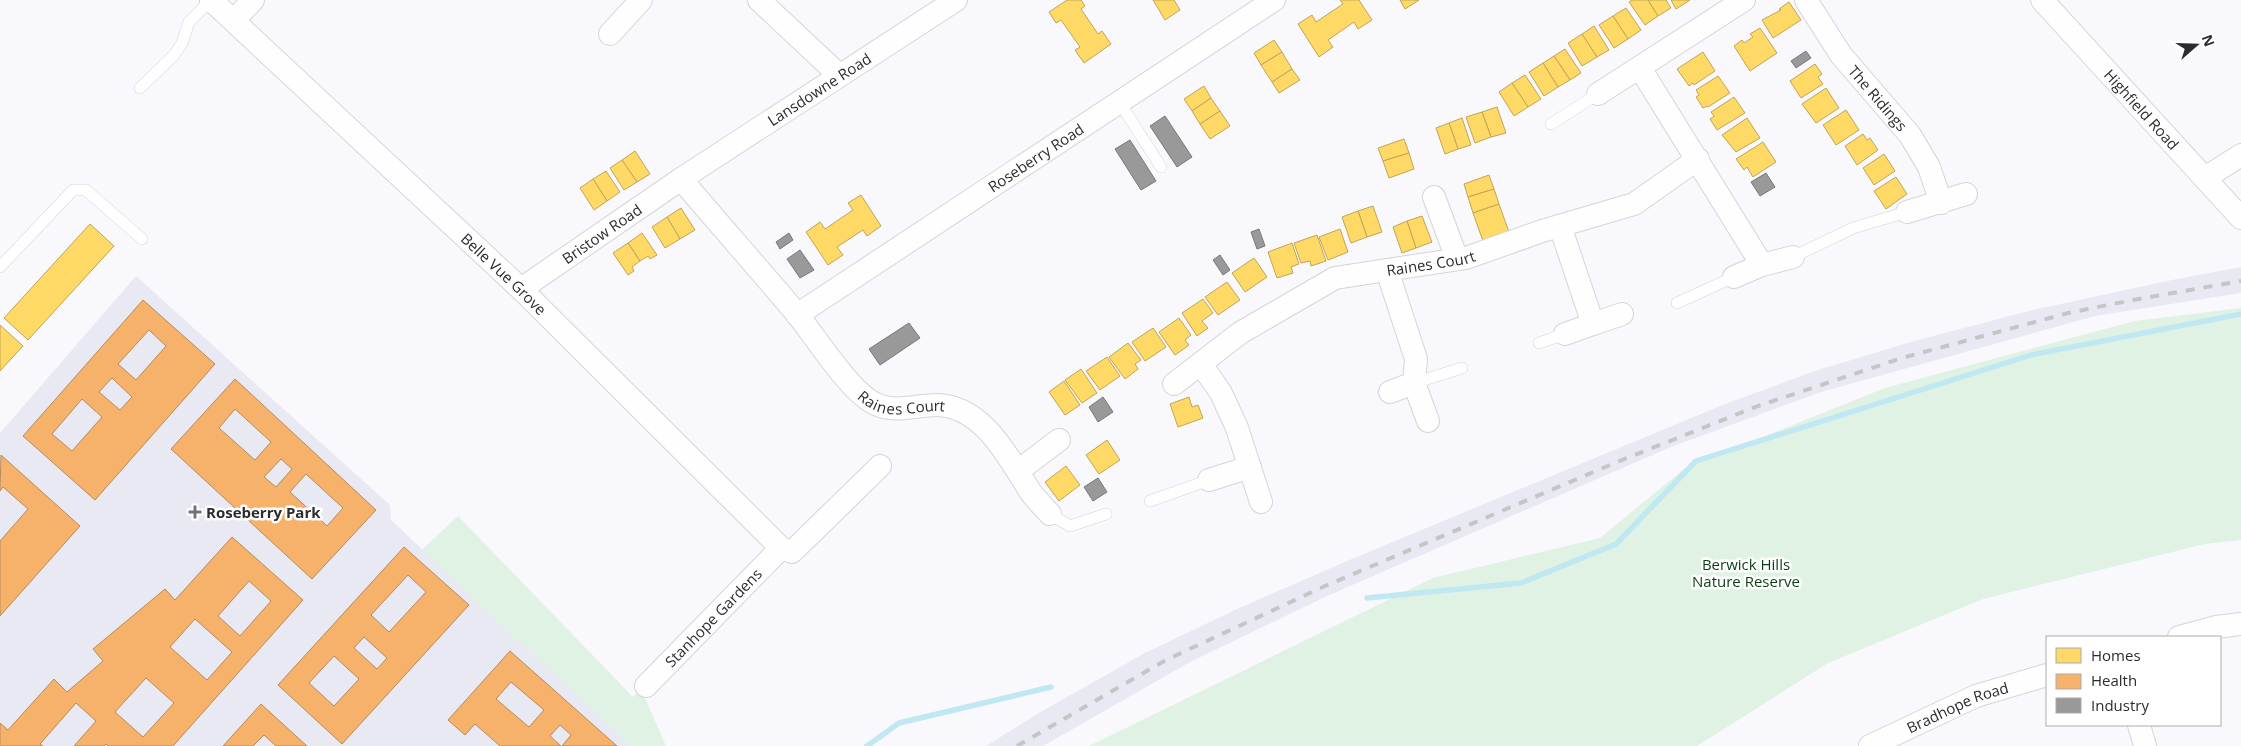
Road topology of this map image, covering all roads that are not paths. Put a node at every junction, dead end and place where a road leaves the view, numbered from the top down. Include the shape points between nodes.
1 (211, 0) edge
2 (253, 0) edge
3 (641, 0) edge
4 (759, 0) edge
5 (956, 0) edge
6 (1274, 0) edge
7 (1744, 0) edge
8 (1806, 0) edge
9 (2042, 0) edge
10 (234, 20) junction
11 (610, 34) dead end
12 (1640, 68) junction
13 (840, 75) junction
14 (140, 88) dead end
15 (1598, 94) joint
16 (1120, 103) junction
17 (1551, 124) dead end
18 (2241, 154) edge
19 (1698, 160) junction
20 (1162, 166) dead end
21 (2205, 178) junction
22 (681, 179) junction
23 (1966, 194) dead end
24 (1434, 197) dead end
25 (1941, 203) junction
26 (1907, 212) joint
27 (2241, 218) edge
28 (1560, 226) junction
29 (142, 240) dead end
30 (1793, 257) joint
31 (1457, 259) junction
32 (1762, 265) junction
33 (0, 267) edge
34 (1387, 270) junction
35 (1734, 277) joint
36 (522, 289) junction
37 (1678, 303) dead end
38 (1622, 314) dead end
39 (797, 315) junction
40 (1593, 324) junction
41 (1565, 334) joint
42 (1539, 343) dead end
43 (1201, 364) junction
44 (1462, 368) dead end
45 (1414, 383) junction
46 (1174, 384) dead end
47 (1390, 392) dead end
48 (1428, 421) dead end
49 (1059, 440) dead end
50 (880, 466) dead end
51 (1250, 467) junction
52 (1018, 471) junction
53 (1209, 480) joint
54 (1150, 501) dead end
55 (1262, 502) dead end
56 (1050, 514) joint
57 (1106, 514) dead end
58 (787, 550) junction
59 (2241, 624) edge
60 (2183, 636) edge
61 (2046, 675) edge
62 (646, 686) dead end
63 (2140, 726) edge
64 (1870, 746) edge
65 (2145, 746) edge

1 - 10 street, Belle Vue Grove
1 - 14 lane via 189,22 174,55
2 - 10 street
3 - 11 street
4 - 13 street
5 - 13 street, Lansdowne Road
6 - 16 street, Roseberry Road
7 - 12 street
8 - 25 street, The Ridings via 1841,55 1910,135 1930,167
9 - 21 street, Highfield Road
10 - 36 street, Belle Vue Grove
12 - 15 street
12 - 19 street
13 - 22 street, Lansdowne Road
15 - 17 lane
16 - 20 lane
16 - 39 street, Roseberry Road
18 - 21 street
19 - 28 street, Raines Court via 1634,204
19 - 32 street
21 - 27 street, Highfield Road
22 - 36 street, Bristow Road
22 - 39 street, Raines Court
23 - 25 street
24 - 31 street
25 - 26 street
26 - 30 lane via 1853,228
28 - 31 street, Raines Court
28 - 40 street
29 - 33 lane via 86,190 73,190
30 - 32 street
31 - 34 street, Raines Court
32 - 35 street
34 - 43 street, Raines Court via 1335,278 1240,333
34 - 45 street via 1416,359
35 - 37 lane
36 - 58 street, Belle Vue Grove
38 - 40 street
39 - 52 street, Raines Court via 857,390 871,402 887,408 937,405 965,412 979,421
40 - 41 street
41 - 42 lane
43 - 46 street, Raines Court
43 - 51 street via 1221,393
44 - 45 lane
45 - 47 street
45 - 48 street
49 - 52 street
50 - 58 street, Stanhope Gardens
51 - 53 street
51 - 55 street
52 - 56 street, Raines Court
53 - 54 lane
56 - 57 lane via 1070,526
58 - 62 street, Stanhope Gardens
59 - 60 street
61 - 64 street, Bradhope Road via 1976,696
63 - 65 street

